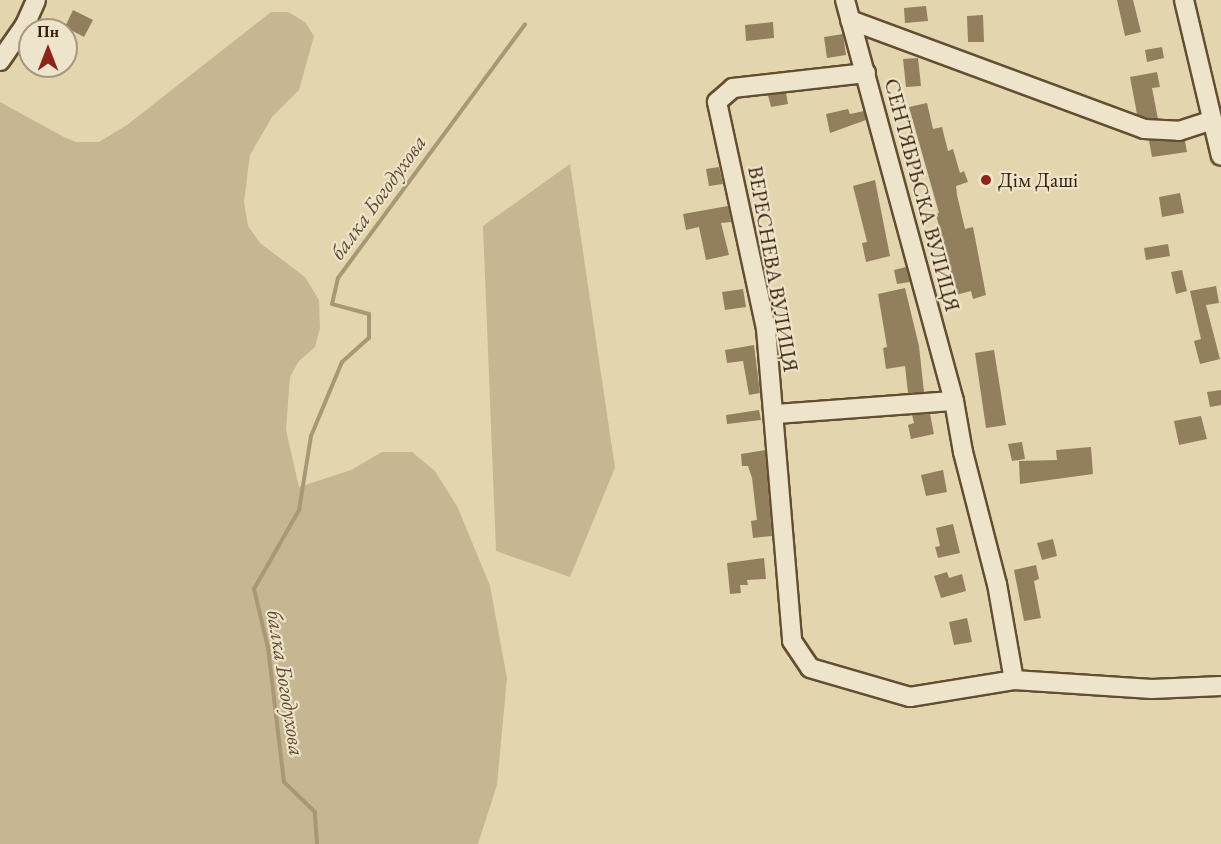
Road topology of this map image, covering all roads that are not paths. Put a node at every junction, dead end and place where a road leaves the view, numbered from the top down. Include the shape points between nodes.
1 (36, 0) edge
2 (844, 0) edge
3 (1184, 0) edge
4 (850, 20) junction
5 (0, 61) edge
6 (866, 73) junction
7 (1210, 121) junction
8 (1221, 156) edge
9 (954, 402) junction
10 (775, 414) junction
11 (1014, 680) junction
12 (1221, 686) edge

1 - 5 street via 25,26
2 - 4 street, СЕНТЯБРЬСКА ВУЛИЦЯ
3 - 7 street
4 - 6 street, СЕНТЯБРЬСКА ВУЛИЦЯ
4 - 7 street via 1144,129 1179,131
6 - 9 street, СЕНТЯБРЬСКА ВУЛИЦЯ
6 - 10 street, ВЕРЕСНЕВА ВУЛИЦЯ via 733,88 717,102 766,329
7 - 8 street
9 - 10 street
9 - 11 street, СЕНТЯБРЬСКА ВУЛИЦЯ via 997,584
10 - 11 street, ВЕРЕСНЕВА ВУЛИЦЯ via 792,641 810,668 910,697
11 - 12 street via 1152,689

